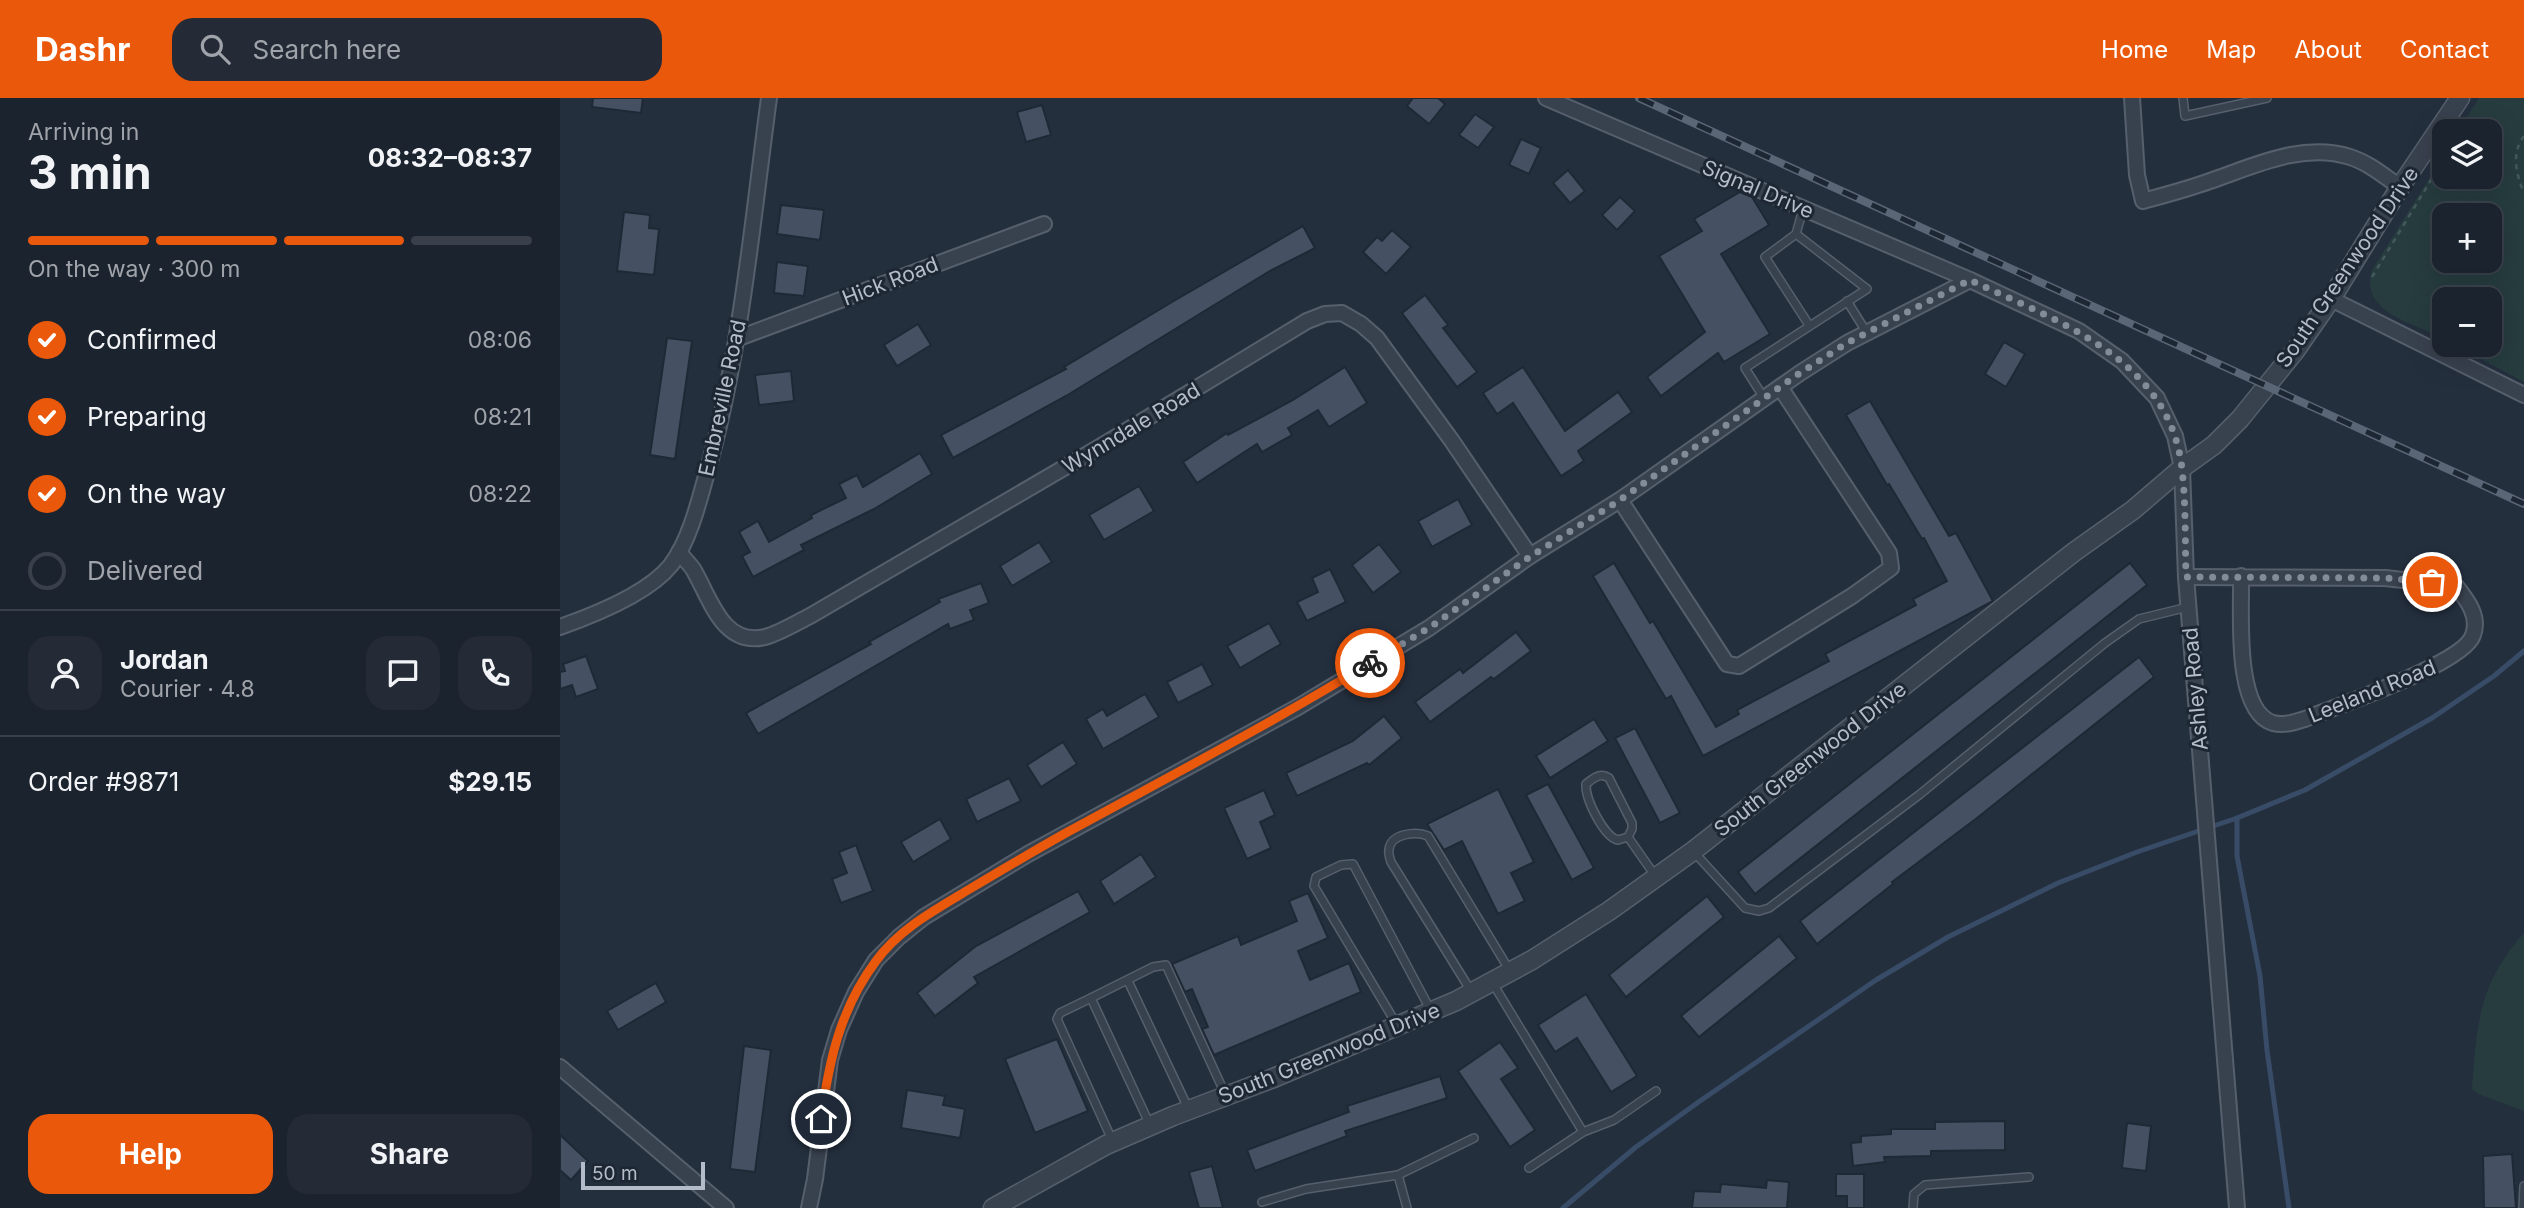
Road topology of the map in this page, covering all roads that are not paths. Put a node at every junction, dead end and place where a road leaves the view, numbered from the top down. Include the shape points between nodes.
1 (769, 98) edge
2 (1546, 98) edge
3 (2132, 98) edge
4 (2183, 98) edge
5 (2267, 98) edge
6 (2460, 98) edge
7 (2400, 187) junction
8 (1803, 208) junction
9 (1044, 224) dead end
10 (1796, 234) junction
11 (1970, 280) junction
12 (2331, 299) junction
13 (1847, 301) junction
14 (1809, 325) junction
15 (1867, 333) junction
16 (736, 339) junction
17 (1780, 387) junction
18 (2524, 395) edge
19 (1765, 398) junction
20 (2182, 468) junction
21 (1620, 500) junction
22 (679, 552) junction
23 (1531, 556) junction
24 (2241, 576) junction
25 (2186, 577) junction
26 (2188, 607) junction
27 (560, 627) edge
28 (1628, 837) junction
29 (1693, 851) junction
30 (1656, 877) junction
31 (1510, 972) junction
32 (1128, 981) junction
33 (1492, 981) junction
34 (1472, 992) junction
35 (1091, 998) junction
36 (1432, 1011) junction
37 (1397, 1026) junction
38 (561, 1069) edge
39 (1656, 1091) dead end
40 (1226, 1096) junction
41 (1189, 1110) junction
42 (1150, 1126) junction
43 (1583, 1132) junction
44 (1474, 1138) dead end
45 (1113, 1142) junction
46 (1529, 1168) dead end
47 (1398, 1175) junction
48 (2029, 1177) dead end
49 (2524, 1186) edge
50 (1262, 1202) dead end
51 (726, 1208) edge
52 (809, 1208) edge
53 (993, 1208) edge
54 (1407, 1208) edge
55 (1913, 1208) edge
56 (2237, 1208) edge
57 (2523, 1208) edge

1 - 16 street, Embreville Road
2 - 8 street, Signal Drive
3 - 7 street via 2143,201 2304,152 2350,157
4 - 5 lane via 2185,116
6 - 7 street, South Greenwood Drive
7 - 12 street, South Greenwood Drive
8 - 10 lane
8 - 11 street, Signal Drive
9 - 16 street, Hick Road
10 - 13 lane via 1867,289
10 - 14 lane via 1765,257
11 - 15 street
11 - 20 street, Ashley Road via 2079,331 2122,361 2157,398 2175,436
12 - 18 street
12 - 20 street, South Greenwood Drive via 2241,419
13 - 14 lane
13 - 15 lane
14 - 19 lane via 1745,368
15 - 17 street
16 - 22 street, Embreville Road via 719,430 698,506
17 - 19 street
17 - 21 street via 1889,553 1891,568 1852,596 1739,666 1727,664
19 - 21 street
20 - 25 street, Ashley Road
20 - 29 street, South Greenwood Drive
21 - 23 street
22 - 23 street, Wynndale Road via 718,617 731,630 744,638 765,637 810,616 1307,321 1342,313 1377,338
22 - 27 street, Embreville Road via 650,584 592,616
23 - 52 street via 1429,628 1298,707 1028,854 923,916 899,937 876,960 839,1030 830,1060
24 - 24 street, Leeland Road via 2385,578 2456,586 2475,619 2473,637 2439,665 2305,719 2271,722 2258,711 2246,688
24 - 25 street, Leeland Road
25 - 26 street, Ashley Road
26 - 29 lane via 2139,619 2105,643 1919,795 1769,908 1745,908
26 - 56 street, Ashley Road
28 - 28 lane via 1632,823 1609,778 1594,777 1587,784 1588,800 1610,836 1618,840
28 - 30 lane
29 - 30 street, South Greenwood Drive
30 - 31 street, South Greenwood Drive
31 - 33 street, South Greenwood Drive
31 - 34 lane via 1428,836 1411,832 1393,842 1391,862
32 - 35 lane
32 - 40 lane via 1166,965
32 - 41 lane
33 - 34 street, South Greenwood Drive
33 - 43 lane
34 - 36 street, South Greenwood Drive
35 - 42 lane
35 - 45 lane via 1057,1018
36 - 37 street, South Greenwood Drive
36 - 37 lane via 1353,864 1341,864 1316,877 1314,886
37 - 40 street, South Greenwood Drive
38 - 51 street
39 - 43 lane via 1614,1120
40 - 41 street, South Greenwood Drive
41 - 42 street, South Greenwood Drive
42 - 45 street, South Greenwood Drive
43 - 46 lane
44 - 47 lane
45 - 53 street, South Greenwood Drive
47 - 50 lane via 1306,1189
47 - 54 lane
48 - 55 lane via 1925,1185 1914,1194
49 - 57 lane

